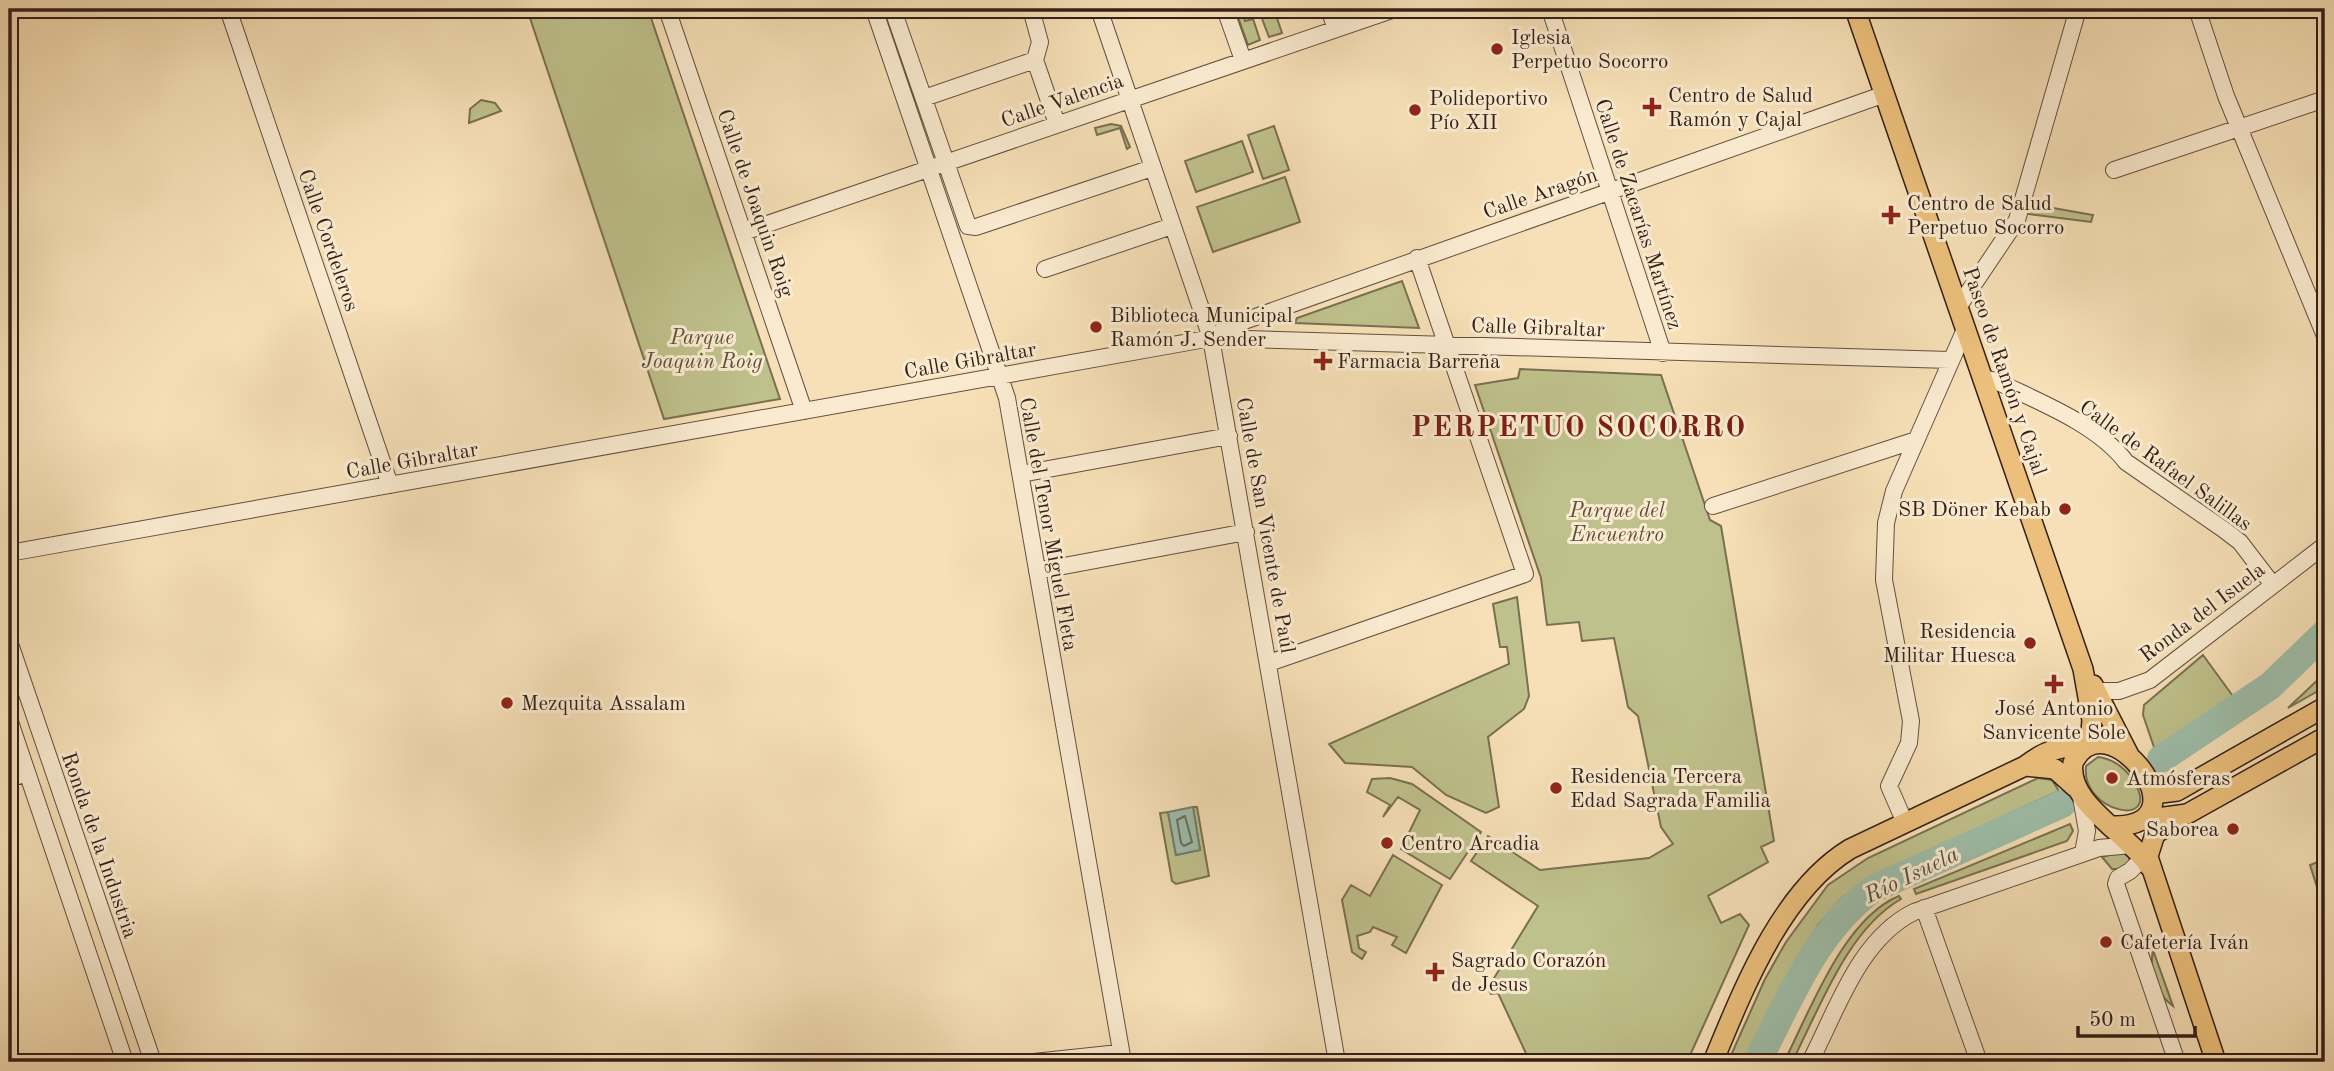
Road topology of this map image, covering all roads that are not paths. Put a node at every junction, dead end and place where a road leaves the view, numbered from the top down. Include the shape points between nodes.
1 (14, 9) edge
2 (228, 9) edge
3 (667, 9) edge
4 (874, 9) edge
5 (896, 9) edge
6 (1031, 9) edge
7 (1099, 9) edge
8 (1225, 9) edge
9 (1329, 9) edge
10 (1395, 9) edge
11 (1550, 9) edge
12 (1854, 9) edge
13 (2078, 9) edge
14 (2197, 9) edge
15 (9, 11) edge
16 (1336, 29) junction
17 (1035, 60) junction
18 (1243, 61) junction
19 (1885, 94) junction
20 (923, 97) junction
21 (1130, 99) junction
22 (2325, 99) edge
23 (1057, 124) junction
24 (2239, 128) junction
25 (945, 161) junction
26 (928, 167) junction
27 (1152, 168) junction
28 (2114, 170) dead end
29 (1610, 190) junction
30 (1172, 226) junction
31 (744, 232) junction
32 (1417, 258) junction
33 (1045, 269) dead end
34 (1959, 306) junction
35 (1278, 308) junction
36 (1966, 327) junction
37 (2325, 336) edge
38 (1211, 338) junction
39 (1289, 340) junction
40 (1447, 345) junction
41 (1663, 353) junction
42 (1950, 360) junction
43 (1000, 377) junction
44 (1983, 378) junction
45 (804, 411) junction
46 (1229, 436) junction
47 (1916, 440) junction
48 (1021, 474) junction
49 (390, 485) junction
50 (1713, 506) dead end
51 (1246, 532) junction
52 (2325, 545) edge
53 (9, 554) edge
54 (1037, 571) junction
55 (2273, 585) junction
56 (9, 642) edge
57 (1269, 663) junction
58 (2083, 669) junction
59 (2097, 691) junction
60 (2325, 707) edge
61 (9, 719) edge
62 (2325, 737) edge
63 (2086, 746) junction
64 (2130, 757) junction
65 (2025, 766) junction
66 (27, 773) junction
67 (9, 779) edge
68 (2078, 792) junction
69 (2153, 794) junction
70 (2187, 814) junction
71 (2141, 821) junction
72 (1905, 823) junction
73 (2112, 825) junction
74 (2083, 853) junction
75 (2143, 856) junction
76 (1924, 908) junction
77 (1121, 1058) edge
78 (125, 1062) edge
79 (153, 1062) edge
80 (1034, 1062) edge
81 (1337, 1062) edge
82 (1713, 1062) edge
83 (1810, 1062) edge
84 (1979, 1062) edge
85 (2177, 1062) edge
86 (2216, 1062) edge

1 - 15 main road
2 - 49 street, Calle Cordeleros
3 - 31 street, Calle de Joaquin Roig
4 - 26 street, Calle del Tenor Miguel Fleta
5 - 20 street
6 - 17 street via 1040,42
7 - 21 street, Calle de San Vicente de Paúl
8 - 18 street
9 - 16 street
10 - 16 street, Calle Valencia
11 - 29 street, Calle de Zacarías Martínez
12 - 19 main road, Paseo de Ramón y Cajal
13 - 34 street via 2017,220
14 - 24 street
16 - 18 street, Calle Valencia
17 - 20 street
17 - 23 street
18 - 21 street, Calle Valencia
19 - 29 street, Calle Aragón
19 - 34 main road, Paseo de Ramón y Cajal
20 - 25 street
21 - 23 street, Calle Valencia
21 - 27 street, Calle de San Vicente de Paúl
22 - 24 street
23 - 25 street, Calle Valencia
24 - 28 street
24 - 37 street
25 - 26 street, Calle Valencia
25 - 27 street via 965,223 972,228
26 - 31 street, Calle Valencia
26 - 43 street, Calle del Tenor Miguel Fleta
27 - 30 street, Calle de San Vicente de Paúl
29 - 32 street, Calle Aragón
29 - 41 street, Calle de Zacarías Martínez
30 - 33 street
30 - 38 street, Calle de San Vicente de Paúl
31 - 45 street, Calle de Joaquin Roig
32 - 35 street, Calle Aragón
32 - 40 street
34 - 36 main road, Paseo de Ramón y Cajal
35 - 38 street, Calle Aragón
35 - 39 street via 1272,316 1273,328 1279,337
36 - 42 street
36 - 44 main road, Paseo de Ramón y Cajal
38 - 39 street, Calle Gibraltar
38 - 43 street, Calle Gibraltar
38 - 46 street, Calle de San Vicente de Paúl
39 - 40 street, Calle Gibraltar
40 - 41 street, Calle Gibraltar
40 - 57 street via 1525,574
41 - 42 street, Calle Gibraltar
42 - 47 street
43 - 45 street, Calle Gibraltar
43 - 48 street, Calle del Tenor Miguel Fleta
44 - 55 street, Calle de Rafael Salillas via 2080,425 2118,452 2239,542
44 - 58 main road, Paseo de Ramón y Cajal
45 - 49 street, Calle Gibraltar
46 - 48 street
46 - 51 street, Calle de San Vicente de Paúl
47 - 50 street
47 - 72 street via 1894,491 1883,567 1911,721 1909,743 1889,786
48 - 54 street, Calle del Tenor Miguel Fleta
49 - 53 street, Calle Gibraltar
51 - 54 street
51 - 57 street, Calle de San Vicente de Paúl
52 - 55 street, Ronda del Isuela
54 - 77 street, Calle del Tenor Miguel Fleta
55 - 59 street, Ronda del Isuela via 2150,680 2119,691
56 - 79 street, Ronda de la Industria
57 - 81 street, Calle de San Vicente de Paúl
58 - 59 main road, Paseo de Ramón y Cajal
58 - 63 main road, Paseo de Ramón y Cajal via 2092,720
59 - 64 main road, Paseo de Ramón y Cajal
60 - 69 main road via 2177,791
61 - 66 street
62 - 70 main road
63 - 64 main road via 2110,746
63 - 65 main road via 2052,750
63 - 68 main road, Paseo de Ramón y Cajal via 2073,762
64 - 69 main road, Paseo de Ramón y Cajal via 2147,776
65 - 68 main road via 2055,769
65 - 72 main road
66 - 67 street
66 - 78 street
68 - 73 main road
68 - 74 street via 2087,831
69 - 71 main road via 2152,809
70 - 71 main road
70 - 75 main road via 2155,834
71 - 73 main road
71 - 75 main road
72 - 82 main road via 1841,855 1801,894 1753,972
73 - 74 street
73 - 75 main road
74 - 75 street via 2099,848
74 - 76 street
75 - 85 street via 2116,884
75 - 86 main road
76 - 83 street via 1891,925 1869,948
76 - 84 street
77 - 80 street

